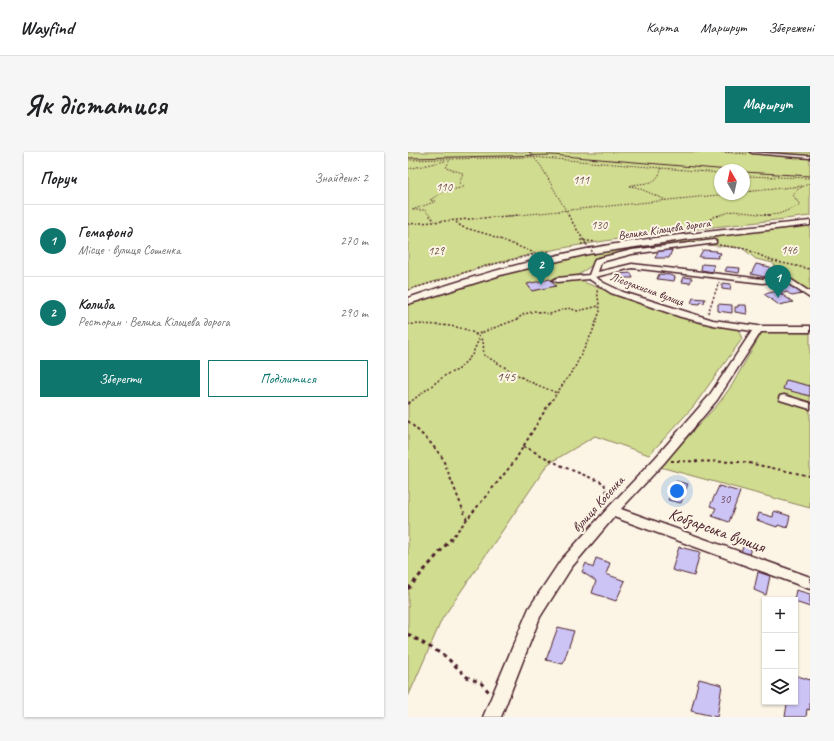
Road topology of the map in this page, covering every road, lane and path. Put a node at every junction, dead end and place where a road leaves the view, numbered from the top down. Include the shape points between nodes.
1 (530, 152) edge
2 (535, 152) edge
3 (752, 152) edge
4 (532, 157) junction
5 (810, 157) edge
6 (450, 159) junction
7 (408, 160) edge
8 (662, 167) junction
9 (408, 169) edge
10 (714, 172) edge
11 (750, 176) edge
12 (810, 178) edge
13 (810, 183) edge
14 (804, 186) junction
15 (750, 191) edge
16 (714, 195) edge
17 (667, 200) junction
18 (566, 210) junction
19 (810, 218) edge
20 (456, 221) junction
21 (436, 222) junction
22 (810, 223) edge
23 (408, 224) edge
24 (685, 231) dead end
25 (583, 240) junction
26 (714, 242) dead end
27 (596, 243) dead end
28 (698, 243) junction
29 (582, 245) dead end
30 (540, 255) junction
31 (596, 256) dead end
32 (810, 269) edge
33 (721, 277) junction
34 (593, 278) junction
35 (557, 280) dead end
36 (408, 294) edge
37 (810, 296) edge
38 (408, 302) edge
39 (599, 306) junction
40 (705, 321) junction
41 (408, 324) edge
42 (758, 329) junction
43 (810, 329) edge
44 (475, 335) junction
45 (479, 339) junction
46 (557, 393) junction
47 (784, 398) dead end
48 (408, 404) edge
49 (810, 406) edge
50 (408, 421) edge
51 (523, 446) junction
52 (660, 460) junction
53 (810, 476) edge
54 (612, 511) junction
55 (467, 520) junction
56 (810, 583) edge
57 (408, 589) edge
58 (408, 634) edge
59 (498, 702) junction
60 (492, 717) edge

1 - 2 path
1 - 4 path
3 - 5 street
4 - 6 path
4 - 8 path
4 - 18 path via 541,166
6 - 7 path
6 - 9 path
6 - 21 path via 446,168 463,173 459,183 464,187 440,194 430,200 434,202 412,210 425,210
8 - 10 path
8 - 17 path via 659,176 648,184 629,186
11 - 12 path
13 - 14 path
14 - 15 path
14 - 24 path via 793,196 800,205 784,214 729,212 706,223 691,223
16 - 17 path
17 - 18 path
18 - 20 path
18 - 25 path
19 - 30 main road, Велика Кільцева дорога via 617,241
20 - 21 path
20 - 30 path via 462,227
21 - 23 path
22 - 38 main road, Велика Кільцева дорога via 666,239 565,256 511,268
25 - 27 path
25 - 29 path
25 - 31 path, bridge
26 - 28 street
28 - 32 path via 746,248 773,261
28 - 34 street via 632,252 598,261
30 - 36 main road, Велика Кільцева дорога
33 - 34 street, Лісозахисна вулиця via 632,266
33 - 37 street, Лісозахисна вулиця via 763,281 784,277
33 - 40 path
34 - 35 street
34 - 39 path
34 - 40 street, Лісозахисна вулиця via 625,295
39 - 44 path via 578,311 568,308 550,314 534,311
39 - 46 path via 600,311 592,333 575,367
40 - 42 street, Лісозахисна вулиця
41 - 44 path via 441,325 459,328
42 - 43 street, Лісозахисна вулиця
42 - 52 street, вулиця Косенка via 713,398
44 - 45 path
45 - 46 path via 483,343 484,356 540,388
45 - 48 path via 472,356 458,370 447,374
46 - 51 path
47 - 49 street
50 - 55 path via 442,457
51 - 54 path via 564,467 604,483
51 - 55 path via 514,462
52 - 53 path via 744,462
52 - 54 street, вулиця Косенка
54 - 56 street, Кобзарська вулиця
54 - 59 street, вулиця Косенка via 566,564 534,613
55 - 57 path
58 - 59 path via 445,656 466,677 481,683
59 - 60 street, вулиця Косенка

